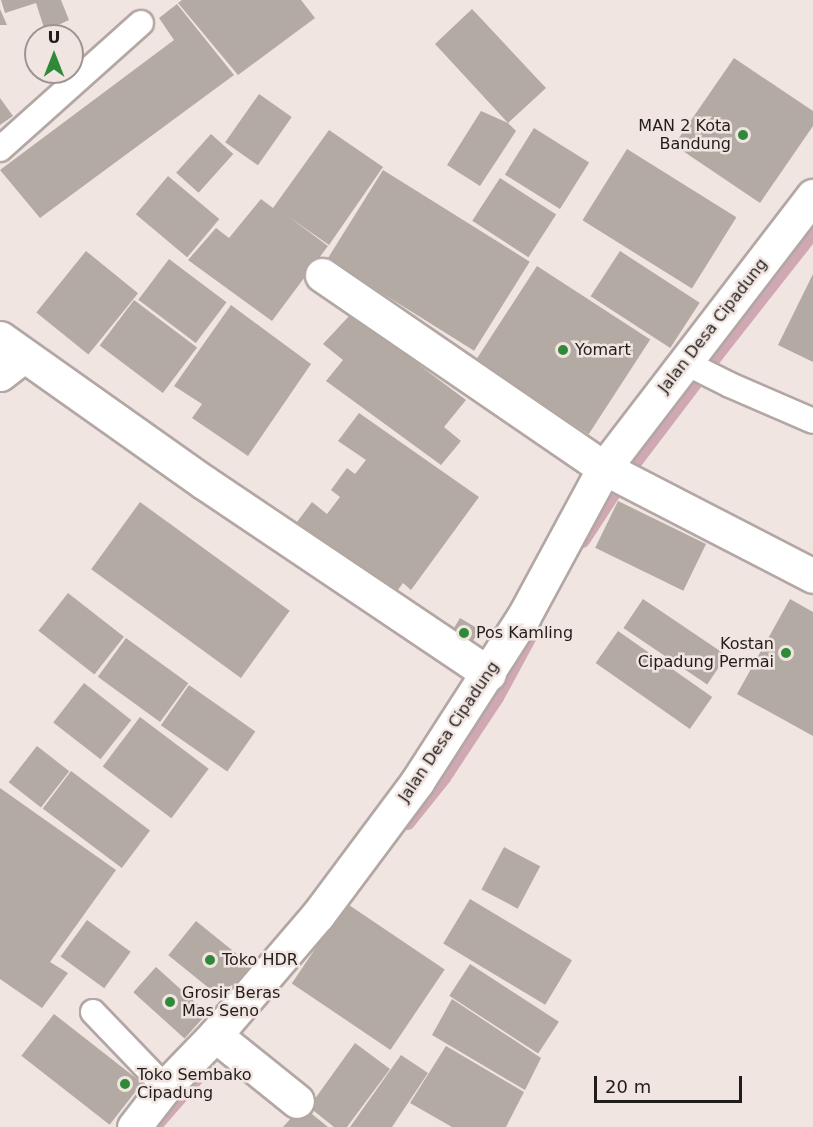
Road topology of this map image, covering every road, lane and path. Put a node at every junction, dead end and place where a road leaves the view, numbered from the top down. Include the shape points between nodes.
1 (141, 23) dead end
2 (0, 149) edge
3 (813, 196) edge
4 (322, 275) dead end
5 (8, 356) edge
6 (684, 362) junction
7 (813, 421) edge
8 (604, 468) junction
9 (813, 576) edge
10 (489, 674) junction
11 (93, 1012) dead end
12 (215, 1035) junction
13 (165, 1087) junction
14 (297, 1101) dead end
15 (134, 1127) edge

1 - 2 lane
3 - 6 street, Jalan Desa Cipadung
4 - 8 street
5 - 10 street
6 - 7 lane
6 - 8 street, Jalan Desa Cipadung
8 - 9 street
8 - 10 street, Jalan Desa Cipadung
10 - 12 street, Jalan Desa Cipadung via 417,782 318,915
11 - 13 lane
12 - 13 street, Jalan Desa Cipadung
12 - 14 street
13 - 15 street, Jalan Desa Cipadung

